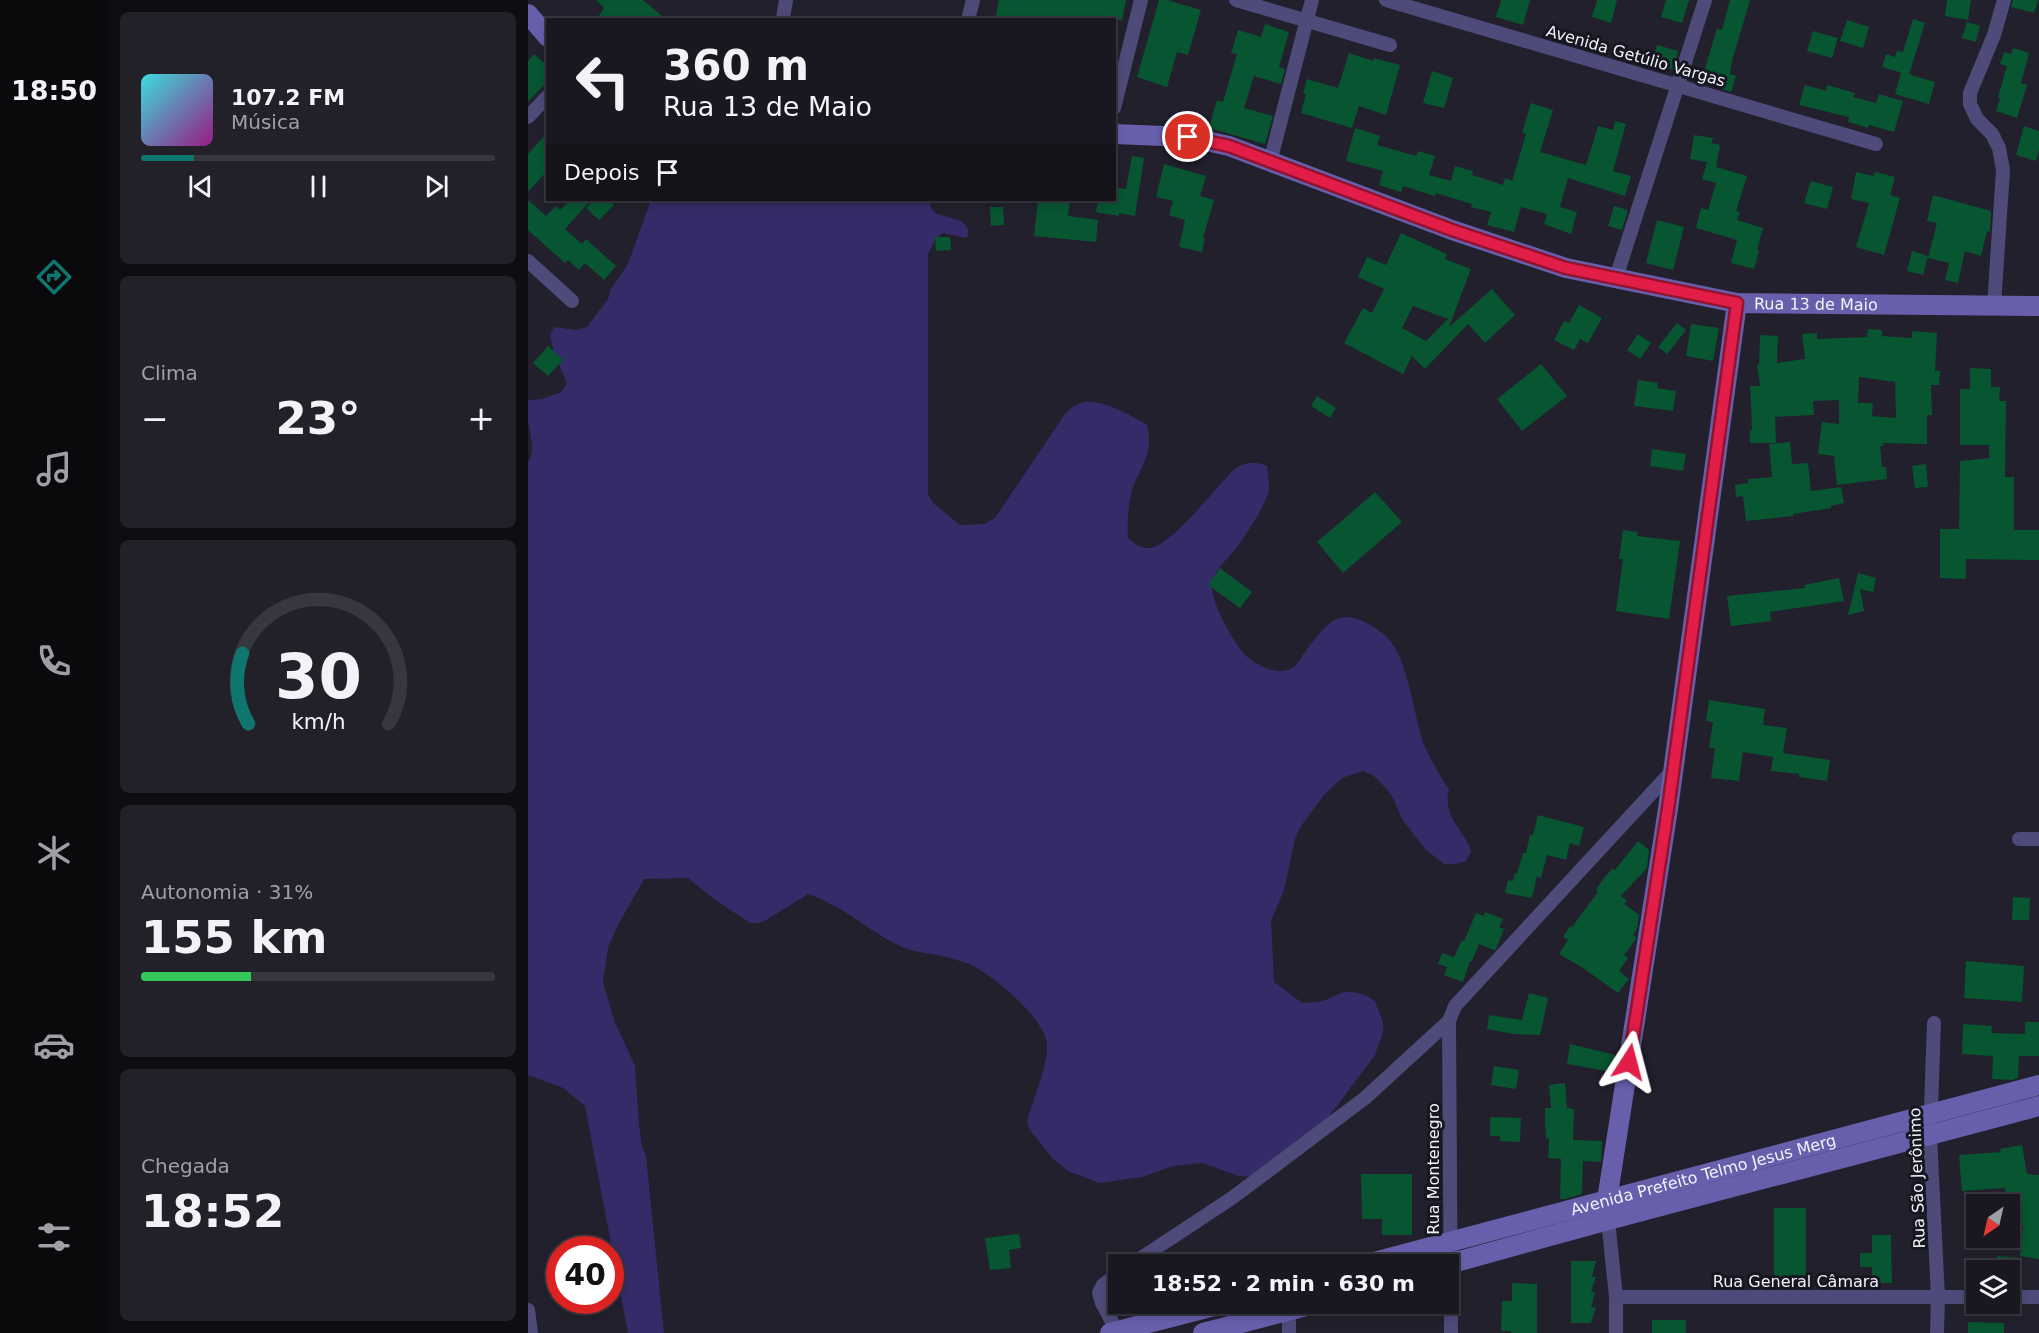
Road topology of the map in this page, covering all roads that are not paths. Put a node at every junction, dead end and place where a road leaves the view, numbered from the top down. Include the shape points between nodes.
1 (786, 0) edge
2 (973, 0) edge
3 (1141, 0) edge
4 (1236, 0) edge
5 (1312, 0) edge
6 (1386, 0) edge
7 (1705, 0) edge
8 (2004, 0) edge
9 (528, 14) edge
10 (783, 18) edge
11 (968, 18) edge
12 (1307, 20) junction
13 (546, 35) edge
14 (1390, 45) dead end
15 (1677, 86) junction
16 (546, 98) edge
17 (1116, 100) edge
18 (528, 117) edge
19 (1116, 134) edge
20 (1876, 144) dead end
21 (1270, 162) junction
22 (528, 261) edge
23 (1616, 278) junction
24 (572, 301) dead end
25 (1737, 303) junction
26 (1994, 306) junction
27 (2039, 306) edge
28 (1673, 770) junction
29 (2019, 838) dead end
30 (2039, 839) edge
31 (1449, 1021) junction
32 (1934, 1023) dead end
33 (2039, 1085) edge
34 (2039, 1106) edge
35 (1931, 1113) junction
36 (1930, 1136) junction
37 (1608, 1210) junction
38 (1450, 1242) junction
39 (1146, 1254) edge
40 (1405, 1254) edge
41 (1449, 1254) edge
42 (1459, 1261) edge
43 (1108, 1281) edge
44 (1616, 1297) junction
45 (1938, 1297) junction
46 (1966, 1297) edge
47 (2020, 1298) edge
48 (2039, 1298) edge
49 (528, 1310) edge
50 (1183, 1314) edge
51 (1277, 1314) edge
52 (1289, 1314) edge
53 (1450, 1314) edge
54 (1114, 1332) edge
55 (531, 1333) edge
56 (1203, 1333) edge
57 (1289, 1333) edge
58 (1451, 1333) edge
59 (1616, 1333) edge
60 (1937, 1333) edge

1 - 10 street
2 - 11 street
3 - 17 street
4 - 12 street
5 - 12 street
6 - 15 street, Avenida Getúlio Vargas
7 - 15 street
8 - 26 street via 1970,93 1977,119 1999,148 2003,170
9 - 13 main road
12 - 14 street
12 - 21 street
15 - 20 street, Avenida Getúlio Vargas
15 - 23 street
16 - 18 street
19 - 21 main road, Rua 13 de Maio via 1188,137 1229,146
21 - 23 main road, Rua 13 de Maio via 1566,268
22 - 24 street
23 - 25 main road, Rua 13 de Maio
25 - 26 main road, Rua 13 de Maio
25 - 28 main road
26 - 27 main road, Rua 13 de Maio
28 - 31 street, Rua Montenegro via 1455,1006
28 - 37 main road
29 - 30 street
31 - 38 street, Rua Montenegro
31 - 39 street via 1365,1098 1232,1198
32 - 35 street, Rua São Jerônimo
33 - 35 main road, Avenida Prefeito Telmo Jesus Merg
34 - 36 main road, Avenida Prefeito Telmo Jesus Merg
35 - 36 street, Rua São Jerônimo
35 - 37 main road, Avenida Prefeito Telmo Jesus Merg
36 - 37 main road, Avenida Prefeito Telmo Jesus Merg
36 - 45 street, Rua São Jerônimo
37 - 38 main road, Avenida Prefeito Telmo Jesus Merg
37 - 42 main road, Avenida Prefeito Telmo Jesus Merg
37 - 44 street
38 - 40 main road, Avenida Prefeito Telmo Jesus Merg
38 - 41 street, Rua Montenegro
43 - 54 street via 1099,1293
44 - 45 street, Rua General Câmara
44 - 59 street
45 - 46 street, Rua General Câmara
45 - 60 street, Rua São Jerônimo
47 - 48 street
49 - 55 street
50 - 54 main road
51 - 56 main road
52 - 57 street
53 - 58 street, Rua Montenegro

